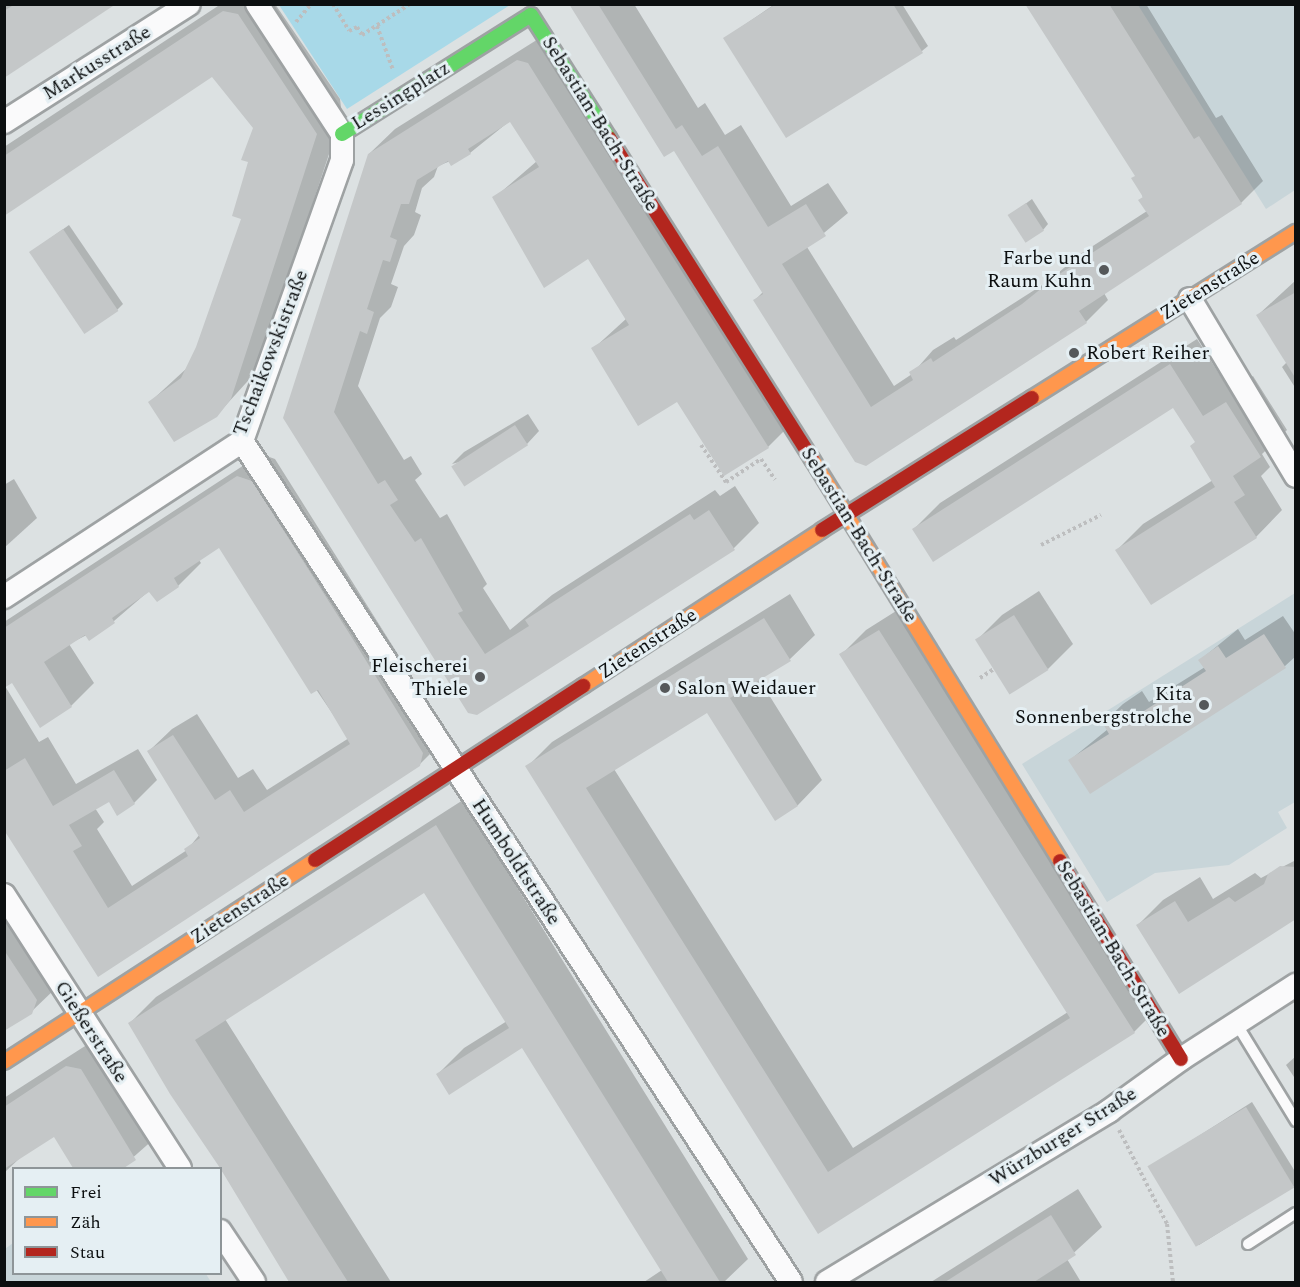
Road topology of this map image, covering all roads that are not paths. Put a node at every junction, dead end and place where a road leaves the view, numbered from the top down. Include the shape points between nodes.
1 (189, 4) edge
2 (257, 4) edge
3 (531, 15) joint
4 (4, 122) edge
5 (342, 134) junction
6 (1291, 235) edge
7 (1296, 252) edge
8 (1190, 299) junction
9 (242, 441) junction
10 (1296, 476) edge
11 (848, 514) junction
12 (4, 597) edge
13 (455, 769) junction
14 (4, 895) edge
15 (1296, 985) edge
16 (78, 1014) junction
17 (1236, 1023) junction
18 (1181, 1059) junction
19 (4, 1062) edge
20 (1296, 1121) edge
21 (179, 1167) edge
22 (1296, 1213) edge
23 (222, 1234) edge
24 (1248, 1244) dead end
25 (254, 1282) edge
26 (791, 1282) edge
27 (827, 1282) edge

1 - 4 street, Markusstraße
2 - 5 street, Lessingplatz
3 - 5 street, Lessingplatz
3 - 11 street, Sebastian-Bach-Straße
5 - 9 street, Tschaikowskistraße via 342,160
6 - 7 lane
6 - 8 street, Zietenstraße
8 - 10 street
8 - 11 street, Zietenstraße
9 - 12 street, Tschaikowskistraße
9 - 13 street, Humboldtstraße
11 - 13 street, Zietenstraße
11 - 18 street, Sebastian-Bach-Straße
13 - 16 street, Zietenstraße
13 - 26 street, Humboldtstraße
14 - 16 street, Gießerstraße
15 - 17 street, Würzburger Straße
16 - 19 street, Zietenstraße
16 - 21 street, Gießerstraße
17 - 18 street, Würzburger Straße
17 - 20 lane
18 - 27 street, Würzburger Straße via 1109,1111
22 - 24 lane
23 - 25 street

